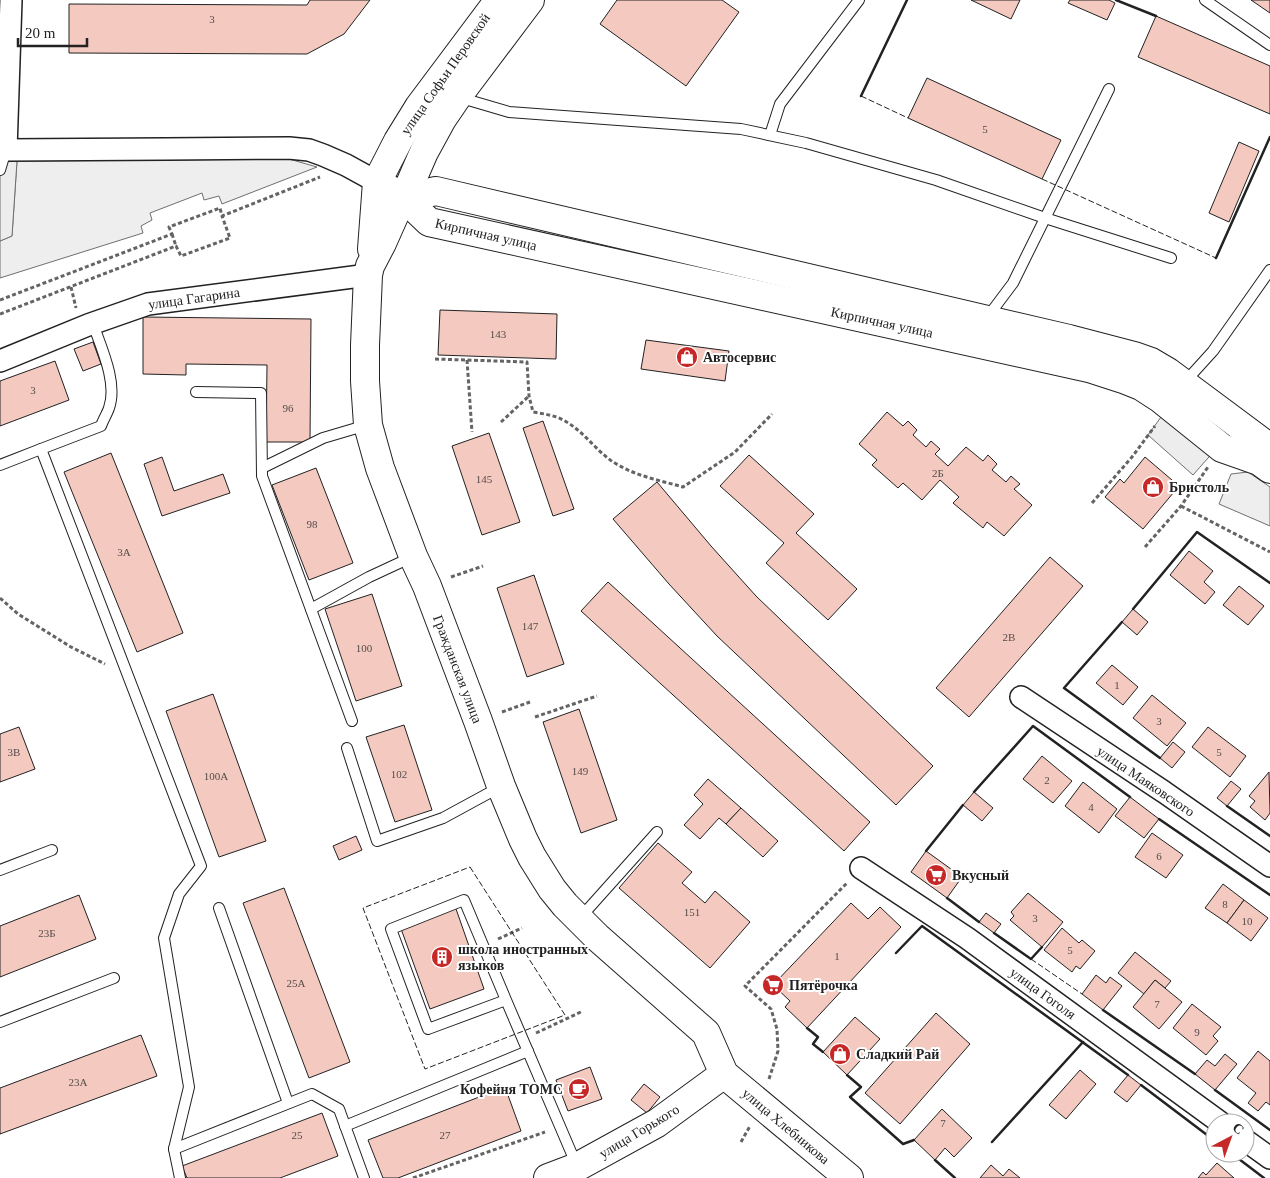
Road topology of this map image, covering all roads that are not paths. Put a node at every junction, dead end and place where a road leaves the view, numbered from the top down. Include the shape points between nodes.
1 (11, 0) edge
2 (499, 0) edge
3 (530, 0) edge
4 (859, 0) edge
5 (1205, 0) edge
6 (1270, 45) edge
7 (1109, 89) dead end
8 (457, 97) junction
9 (770, 135) junction
10 (6, 150) junction
11 (0, 170) edge
12 (377, 182) junction
13 (404, 198) junction
14 (1045, 218) junction
15 (1171, 258) dead end
16 (369, 270) junction
17 (1270, 270) edge
18 (985, 320) junction
19 (93, 324) junction
20 (0, 361) edge
21 (196, 392) dead end
22 (1176, 395) junction
23 (368, 425) junction
24 (1270, 448) edge
25 (41, 449) junction
26 (0, 466) edge
27 (262, 468) junction
28 (1270, 469) edge
29 (413, 556) junction
30 (311, 609) junction
31 (1021, 697) dead end
32 (352, 721) dead end
33 (348, 748) dead end
34 (501, 786) junction
35 (657, 832) dead end
36 (52, 850) dead end
37 (1270, 866) edge
38 (861, 868) road end
39 (0, 870) edge
40 (219, 908) dead end
41 (579, 919) junction
42 (114, 978) dead end
43 (506, 1000) junction
44 (0, 1022) edge
45 (528, 1051) junction
46 (724, 1074) junction
47 (288, 1103) junction
48 (1207, 1113) edge
49 (345, 1126) junction
50 (1255, 1147) edge
51 (174, 1149) junction
52 (1270, 1158) edge
53 (578, 1167) junction
54 (180, 1178) edge
55 (364, 1178) edge
56 (548, 1178) edge
57 (849, 1178) edge

1 - 10 street
2 - 12 street, улица Софьи Перовской via 419,107
3 - 8 street, улица Софьи Перовской
4 - 9 lane via 780,104
5 - 6 lane
7 - 14 lane
8 - 9 lane via 509,112 741,129
8 - 13 street, улица Софьи Перовской via 424,152
9 - 14 lane via 936,180
10 - 11 lane
10 - 12 street via 289,148 323,155
12 - 13 street
12 - 16 street, улица Софьи Перовской
13 - 16 street, Гражданская улица
13 - 18 street, Кирпичная улица via 436,191
13 - 22 street, Кирпичная улица via 429,222 1090,368 1140,386 1161,399
14 - 15 lane
14 - 18 lane via 1013,283
16 - 19 street, улица Гагарина via 148,304
16 - 23 street, Гражданская улица via 365,354
17 - 22 lane via 1213,351
18 - 22 street, Кирпичная улица via 1151,362 1168,372
19 - 20 street, улица Гагарина
19 - 25 lane via 112,388 110,407 101,426
21 - 27 lane via 261,393
22 - 24 street, Кирпичная улица
22 - 28 street, Кирпичная улица via 1222,448 1259,461
23 - 27 lane via 323,438
23 - 29 street, Гражданская улица via 380,468
25 - 26 lane
25 - 51 lane via 201,866 179,894 164,938 188,1087
27 - 30 lane via 262,476
29 - 30 lane
29 - 34 street, Гражданская улица
30 - 32 lane
31 - 37 street, улица Маяковского
33 - 34 lane via 377,841 444,818
34 - 41 street, Гражданская улица via 536,864 552,889
35 - 41 lane
36 - 39 lane
38 - 48 street, улица Гоголя via 967,938
40 - 47 lane
41 - 46 street, Гражданская улица via 706,1033
42 - 44 lane
43 - 43 lane via 428,1029 391,929 464,900
43 - 45 lane
45 - 49 lane
45 - 53 lane
46 - 53 street, улица Горького via 657,1124
46 - 57 street, улица Хлебникова
47 - 49 lane via 312,1094 339,1109
47 - 51 lane
49 - 55 lane
50 - 52 street
51 - 54 lane
53 - 56 street, улица Горького

